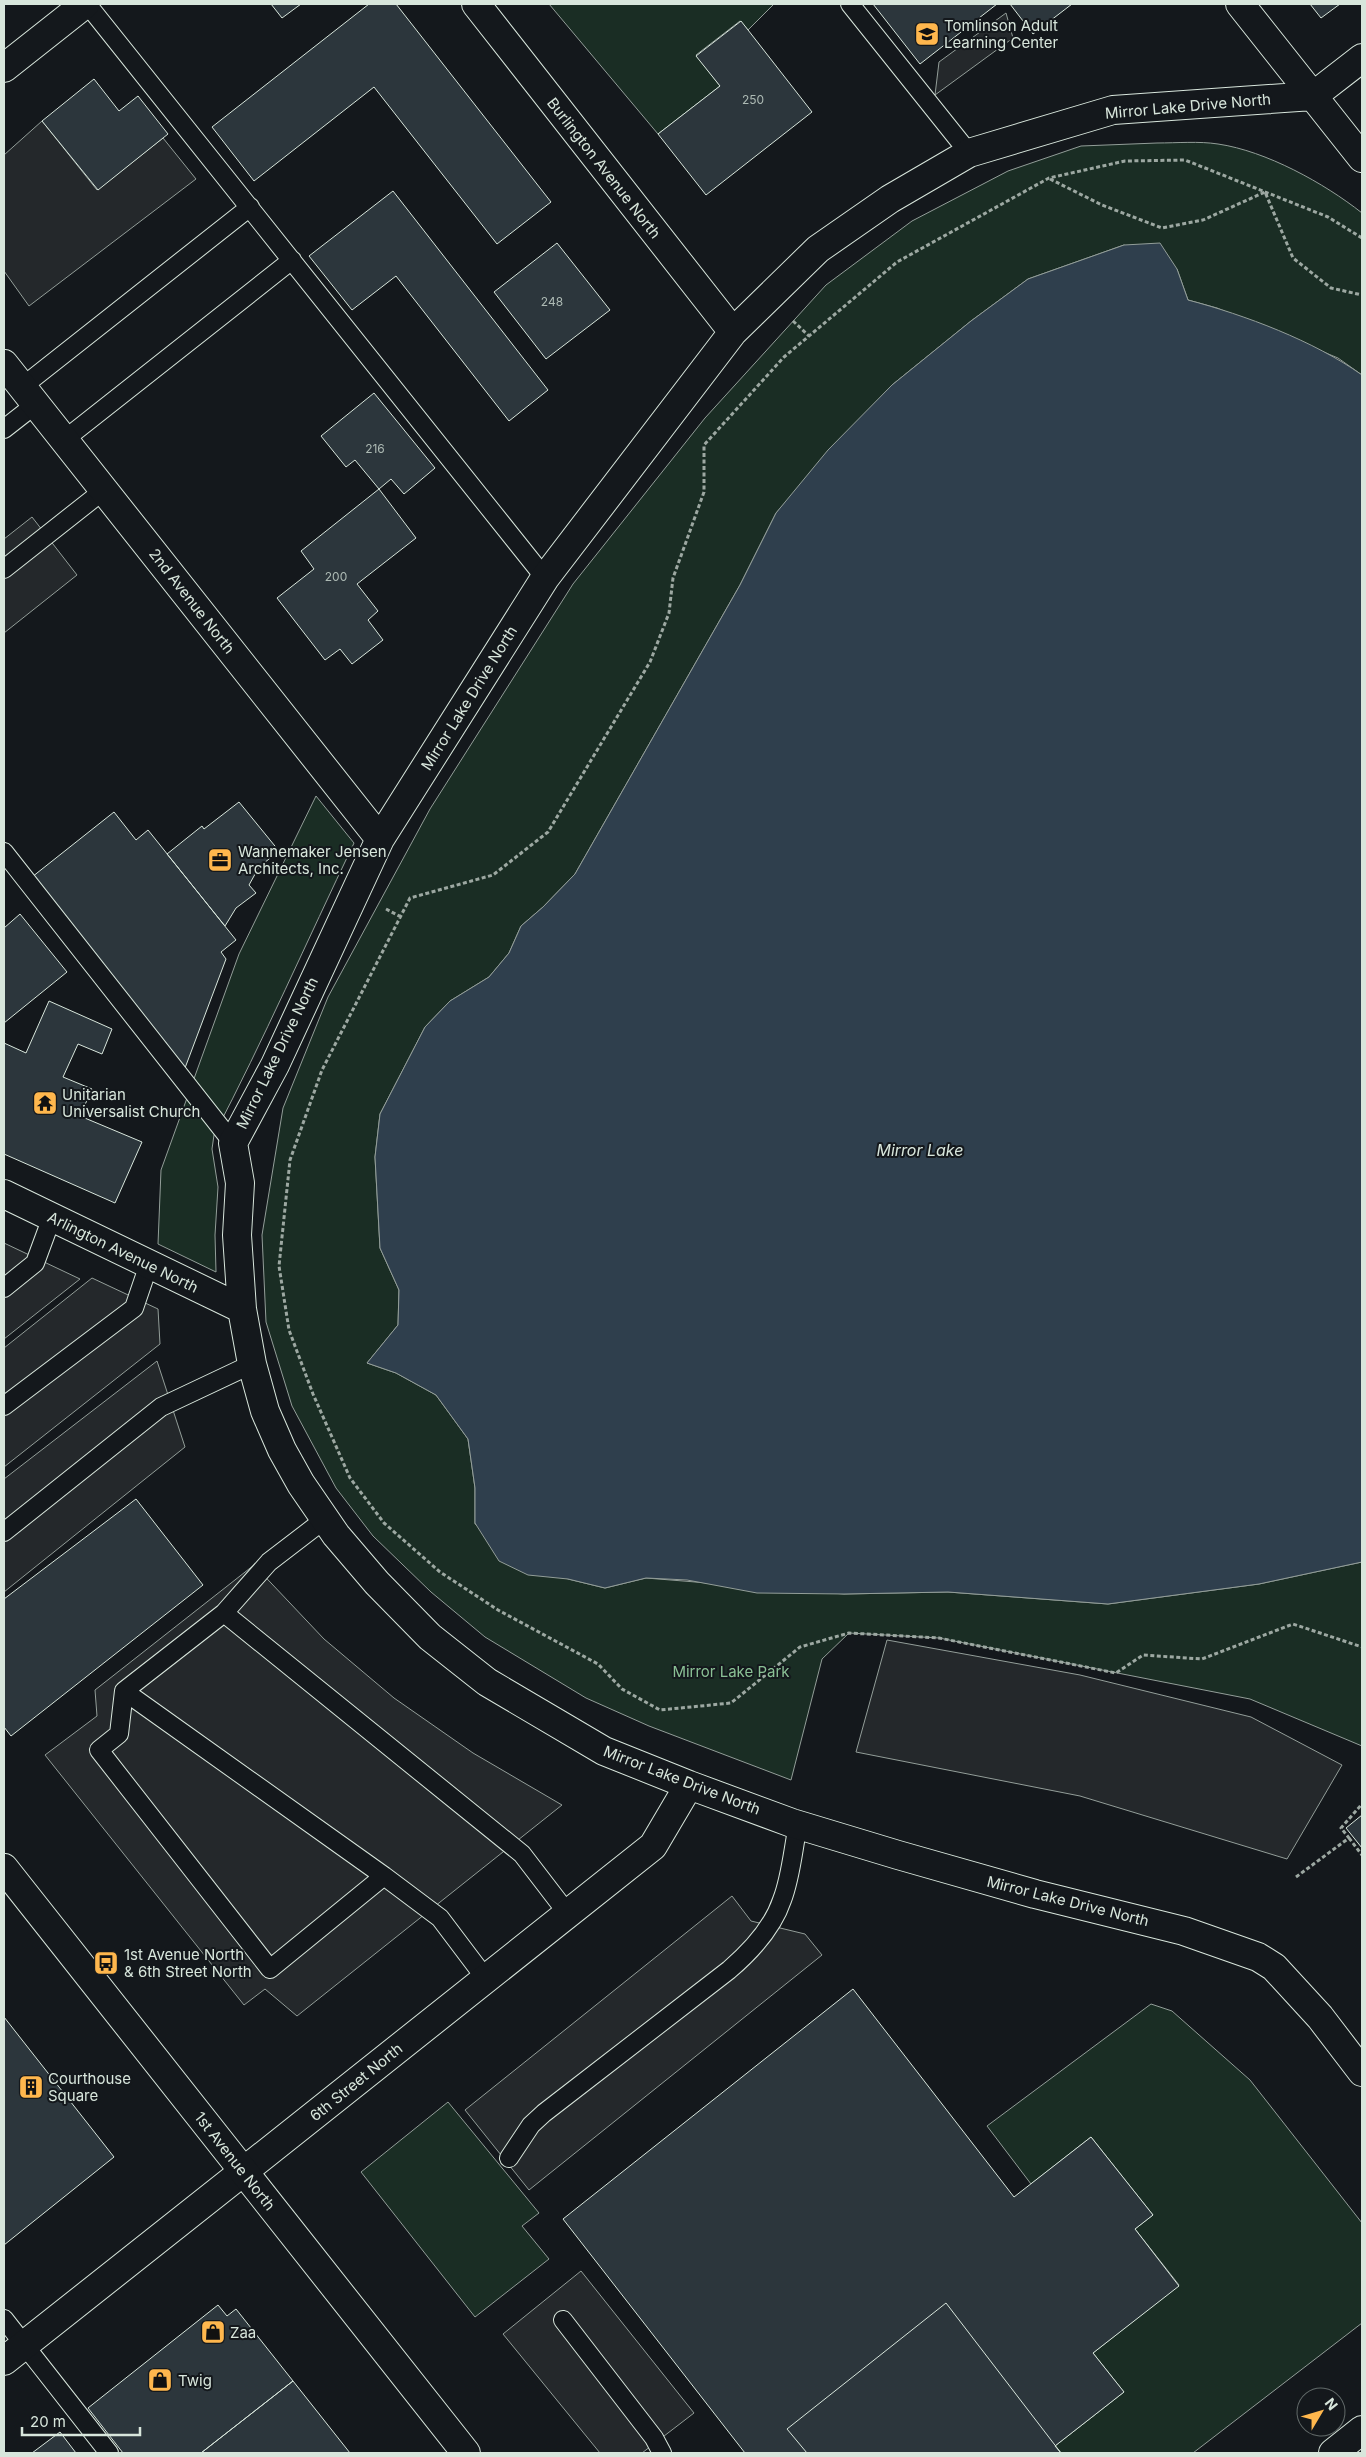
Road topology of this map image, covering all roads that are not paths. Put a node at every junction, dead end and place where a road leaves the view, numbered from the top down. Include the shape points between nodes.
1 (86, 4) edge
2 (850, 4) edge
3 (1240, 4) edge
4 (483, 6) edge
5 (1362, 58) edge
6 (4, 68) edge
7 (1313, 96) junction
8 (969, 153) junction
9 (1362, 158) edge
10 (250, 207) junction
11 (292, 260) junction
12 (733, 332) junction
13 (4, 364) edge
14 (29, 396) junction
15 (4, 429) edge
16 (64, 440) junction
17 (104, 490) junction
18 (4, 569) edge
19 (545, 578) junction
20 (380, 839) junction
21 (4, 852) edge
22 (233, 1143) junction
23 (4, 1194) edge
24 (52, 1217) junction
25 (149, 1264) junction
26 (4, 1288) edge
27 (242, 1310) junction
28 (252, 1364) junction
29 (4, 1406) edge
30 (325, 1519) junction
31 (4, 1532) edge
32 (224, 1613) junction
33 (124, 1691) junction
34 (689, 1785) junction
35 (798, 1825) junction
36 (4, 1868) edge
37 (384, 1876) junction
38 (568, 1914) junction
39 (486, 1979) junction
40 (1362, 2072) edge
41 (509, 2158) dead end
42 (244, 2172) junction
43 (4, 2319) edge
44 (563, 2320) dead end
45 (14, 2353) edge
46 (1362, 2430) edge
47 (109, 2453) edge
48 (466, 2453) edge
49 (662, 2453) edge
50 (1333, 2453) edge

1 - 6 street
1 - 10 lane
2 - 8 lane
3 - 7 street
4 - 12 street, Burlington Avenue North
5 - 7 street
7 - 8 street, Mirror Lake Drive North via 1112,110
7 - 9 street
8 - 12 street, Mirror Lake Drive North via 890,199 818,248
10 - 11 lane
10 - 14 lane
11 - 16 lane
11 - 19 lane
12 - 19 street, Mirror Lake Drive North
13 - 14 street, 2nd Avenue North
14 - 15 lane
14 - 16 street, 2nd Avenue North
16 - 17 street, 2nd Avenue North
17 - 18 lane
17 - 20 street, 2nd Avenue North
19 - 20 street, Mirror Lake Drive North
20 - 22 street, Mirror Lake Drive North via 275,1065
21 - 22 lane
22 - 27 street, Mirror Lake Drive North via 240,1183 237,1235
23 - 24 street, Arlington Avenue North
24 - 25 street, Arlington Avenue North
24 - 26 lane via 35,1263
25 - 27 street, Arlington Avenue North
25 - 29 lane via 134,1308
27 - 28 street, Mirror Lake Drive North
28 - 30 street, Mirror Lake Drive North via 265,1411 282,1450
28 - 31 lane via 161,1407
30 - 32 lane via 269,1562
30 - 34 street, Mirror Lake Drive North via 377,1583 430,1637 487,1682 608,1753
32 - 33 lane
32 - 38 lane via 522,1854
33 - 37 lane
33 - 37 lane via 119,1734 99,1750 270,1969
34 - 35 street, Mirror Lake Drive North
34 - 38 street, 6th Street North via 653,1846
35 - 40 street, Mirror Lake Drive North via 1035,1894 1184,1931 1258,1957 1274,1967 1320,2017
35 - 41 lane via 782,1900 775,1916 748,1953 544,2113
36 - 42 street, 1st Avenue North
37 - 39 lane via 440,1918
38 - 39 street, 6th Street North
39 - 42 street, 6th Street North
42 - 45 street, 6th Street North
42 - 48 street, 1st Avenue North
43 - 45 lane
44 - 49 lane via 654,2438
45 - 47 lane
46 - 50 street

